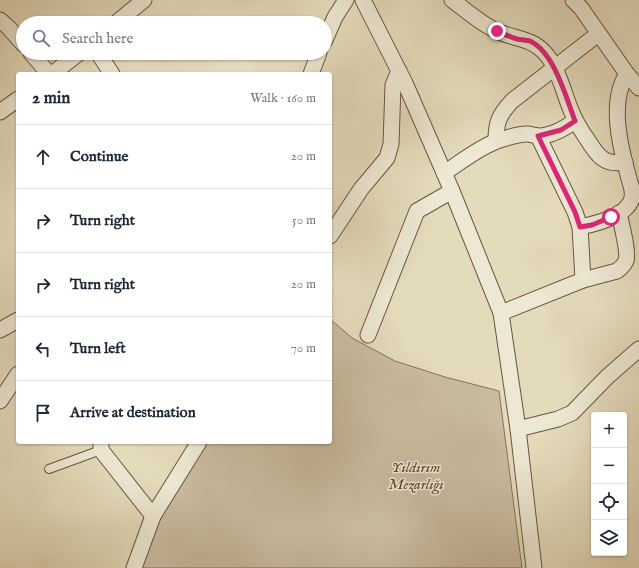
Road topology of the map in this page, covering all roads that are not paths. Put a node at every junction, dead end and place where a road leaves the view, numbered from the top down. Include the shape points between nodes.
1 (144, 0) edge
2 (346, 0) edge
3 (363, 0) edge
4 (452, 0) edge
5 (573, 0) edge
6 (125, 16) edge
7 (0, 20) edge
8 (332, 22) edge
9 (598, 34) junction
10 (16, 35) edge
11 (37, 60) edge
12 (69, 60) edge
13 (103, 60) edge
14 (317, 60) edge
15 (554, 69) junction
16 (399, 71) junction
17 (48, 72) edge
18 (53, 72) edge
19 (111, 72) edge
20 (312, 72) edge
21 (627, 74) junction
22 (639, 88) edge
23 (16, 100) edge
24 (0, 112) edge
25 (575, 121) junction
26 (538, 136) junction
27 (496, 141) junction
28 (631, 170) edge
29 (444, 173) junction
30 (452, 190) junction
31 (635, 206) edge
32 (619, 213) junction
33 (580, 227) junction
34 (332, 233) edge
35 (583, 280) junction
36 (501, 313) junction
37 (16, 321) edge
38 (0, 330) edge
39 (368, 335) dead end
40 (639, 349) edge
41 (16, 377) edge
42 (0, 401) edge
43 (518, 430) junction
44 (198, 444) edge
45 (101, 446) edge
46 (49, 469) dead end
47 (152, 516) junction
48 (134, 568) edge
49 (534, 568) edge

1 - 6 street
2 - 8 street
3 - 16 street
4 - 15 street via 497,31 537,45 548,57
5 - 9 street
7 - 10 street
9 - 15 street
9 - 21 street
11 - 17 street
12 - 18 street
13 - 19 street
14 - 20 street
15 - 25 street
15 - 27 street via 518,96 502,113 496,127
16 - 29 street
16 - 34 street via 393,85 391,144 387,158 361,189
21 - 22 street
21 - 28 street via 620,89 618,115 620,140
23 - 24 street
25 - 26 street via 558,131
25 - 28 street via 597,155
26 - 27 street via 519,135
26 - 33 street
27 - 29 street
28 - 31 street
29 - 30 street
30 - 36 street
30 - 39 street via 417,211
31 - 32 street via 627,207
32 - 33 street
32 - 35 street via 627,255 625,264 617,271
33 - 35 street
35 - 36 street
36 - 43 street
37 - 38 street
40 - 43 street via 572,413
41 - 42 street
43 - 49 street
44 - 47 street
45 - 46 lane
45 - 47 street
47 - 48 street

